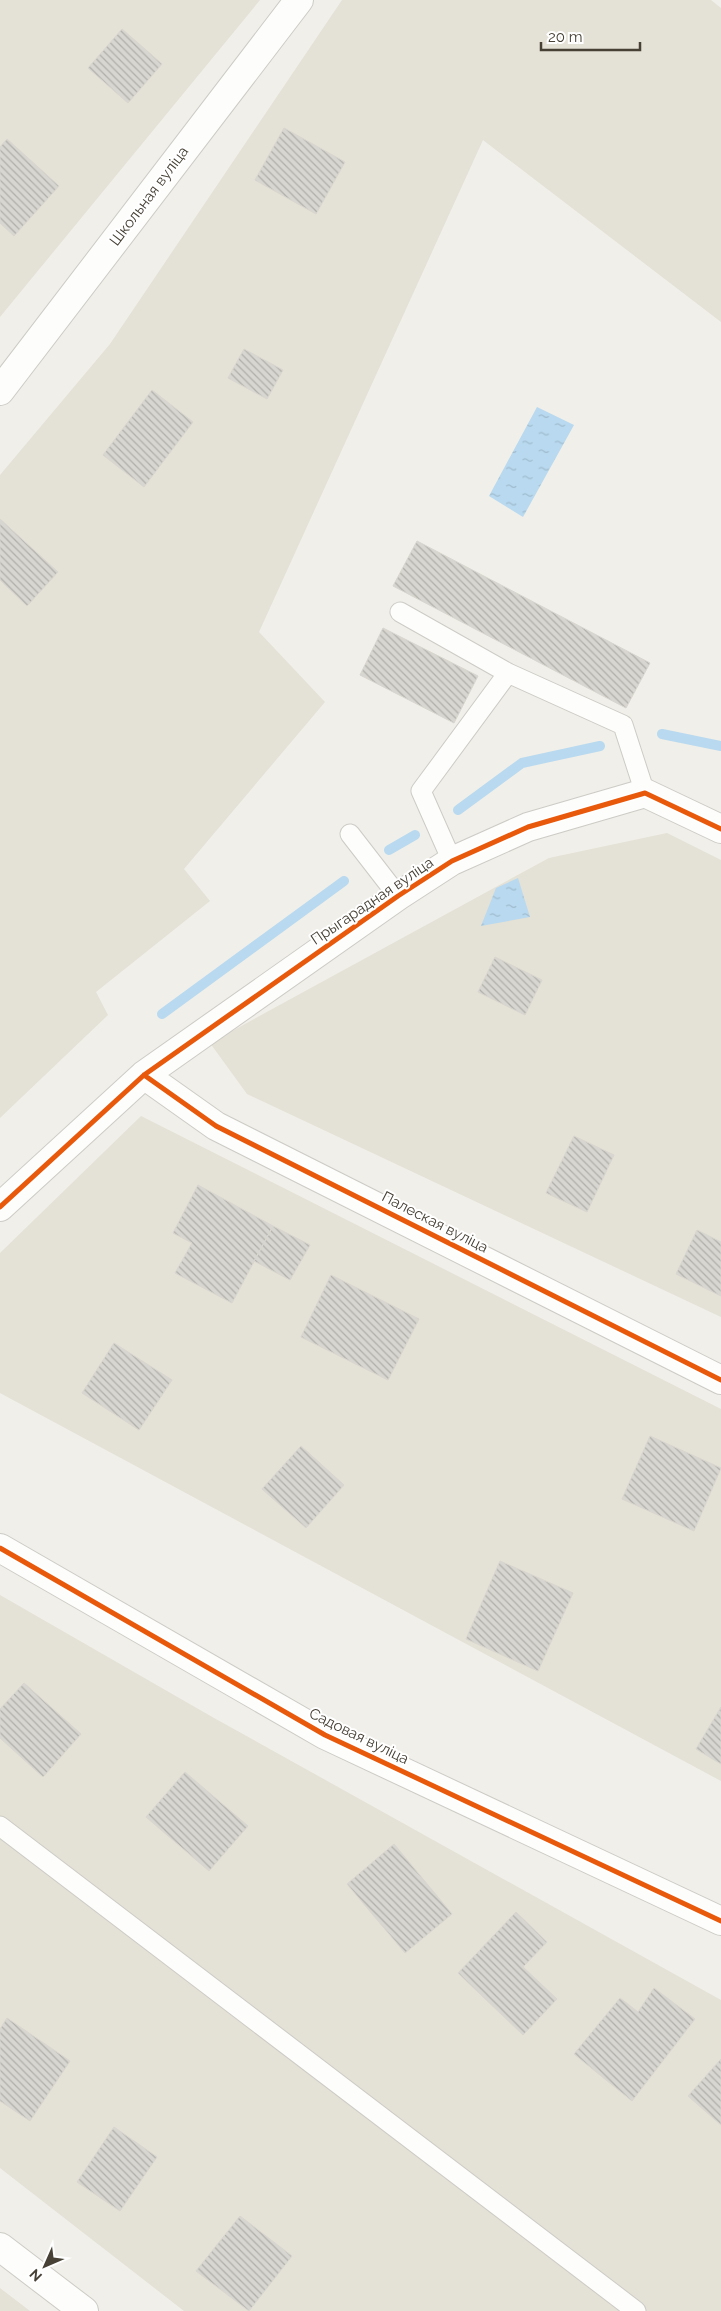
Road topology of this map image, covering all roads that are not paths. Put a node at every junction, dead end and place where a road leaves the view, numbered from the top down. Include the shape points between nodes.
1 (299, 0) edge
2 (0, 392) edge
3 (400, 612) dead end
4 (508, 673) junction
5 (645, 793) junction
6 (721, 829) edge
7 (350, 834) dead end
8 (452, 861) junction
9 (398, 896) junction
10 (144, 1075) junction
11 (0, 1207) edge
12 (721, 1380) edge
13 (0, 1548) edge
14 (0, 1826) edge
15 (721, 1921) edge
16 (0, 2247) edge
17 (84, 2311) edge
18 (636, 2311) edge

1 - 2 street, Школьная вуліца
3 - 4 lane
4 - 5 lane via 623,725
4 - 8 lane via 421,791
5 - 6 street
5 - 8 street, Прыгарадная вуліца via 528,827
7 - 9 lane
8 - 9 street, Прыгарадная вуліца
9 - 10 street, Прыгарадная вуліца
10 - 11 street, Прыгарадная вуліца
10 - 12 street, Палеская вуліца via 216,1126
13 - 15 street, Садовая вуліца via 325,1736
14 - 18 lane
16 - 17 street

